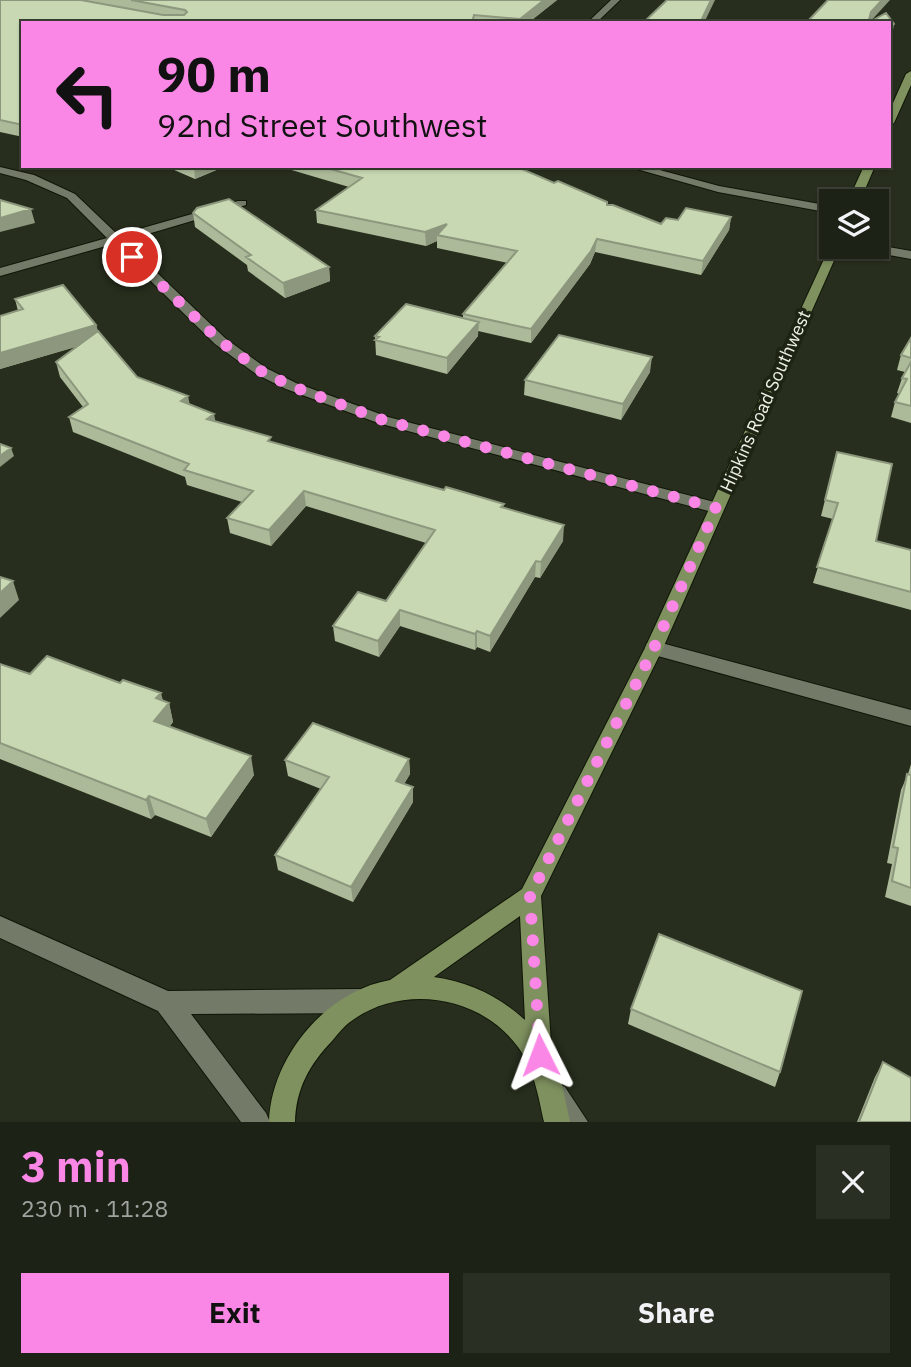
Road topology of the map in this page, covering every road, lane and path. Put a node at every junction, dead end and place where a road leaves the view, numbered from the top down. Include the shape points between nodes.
1 (616, 0) edge
2 (593, 21) edge
3 (911, 74) edge
4 (891, 119) edge
5 (639, 168) edge
6 (869, 168) edge
7 (0, 170) edge
8 (859, 189) edge
9 (242, 203) dead end
10 (819, 208) edge
11 (114, 240) junction
12 (889, 251) edge
13 (911, 255) edge
14 (829, 259) edge
15 (0, 271) edge
16 (716, 508) junction
17 (654, 648) junction
18 (911, 718) edge
19 (530, 896) junction
20 (0, 927) edge
21 (399, 988) junction
22 (359, 1001) junction
23 (167, 1003) junction
24 (540, 1055) junction
25 (556, 1109) edge
26 (257, 1122) edge
27 (282, 1122) edge
28 (575, 1122) edge

1 - 2 street
3 - 4 street
5 - 10 street
6 - 8 street
7 - 11 street via 30,177 71,196
9 - 11 street
11 - 15 street
11 - 16 street via 220,341 291,386 383,420
12 - 13 street
14 - 16 street, Hipkins Road Southwest
16 - 17 street, Hipkins Road Southwest
17 - 18 street
17 - 19 street, Hipkins Road Southwest
19 - 21 street, Hipkins Road Southwest
19 - 24 street
20 - 23 street
21 - 22 street
21 - 24 street via 440,988 480,998 514,1022
22 - 23 street
22 - 27 street via 323,1027 296,1065
23 - 26 street
24 - 25 street
25 - 28 street

